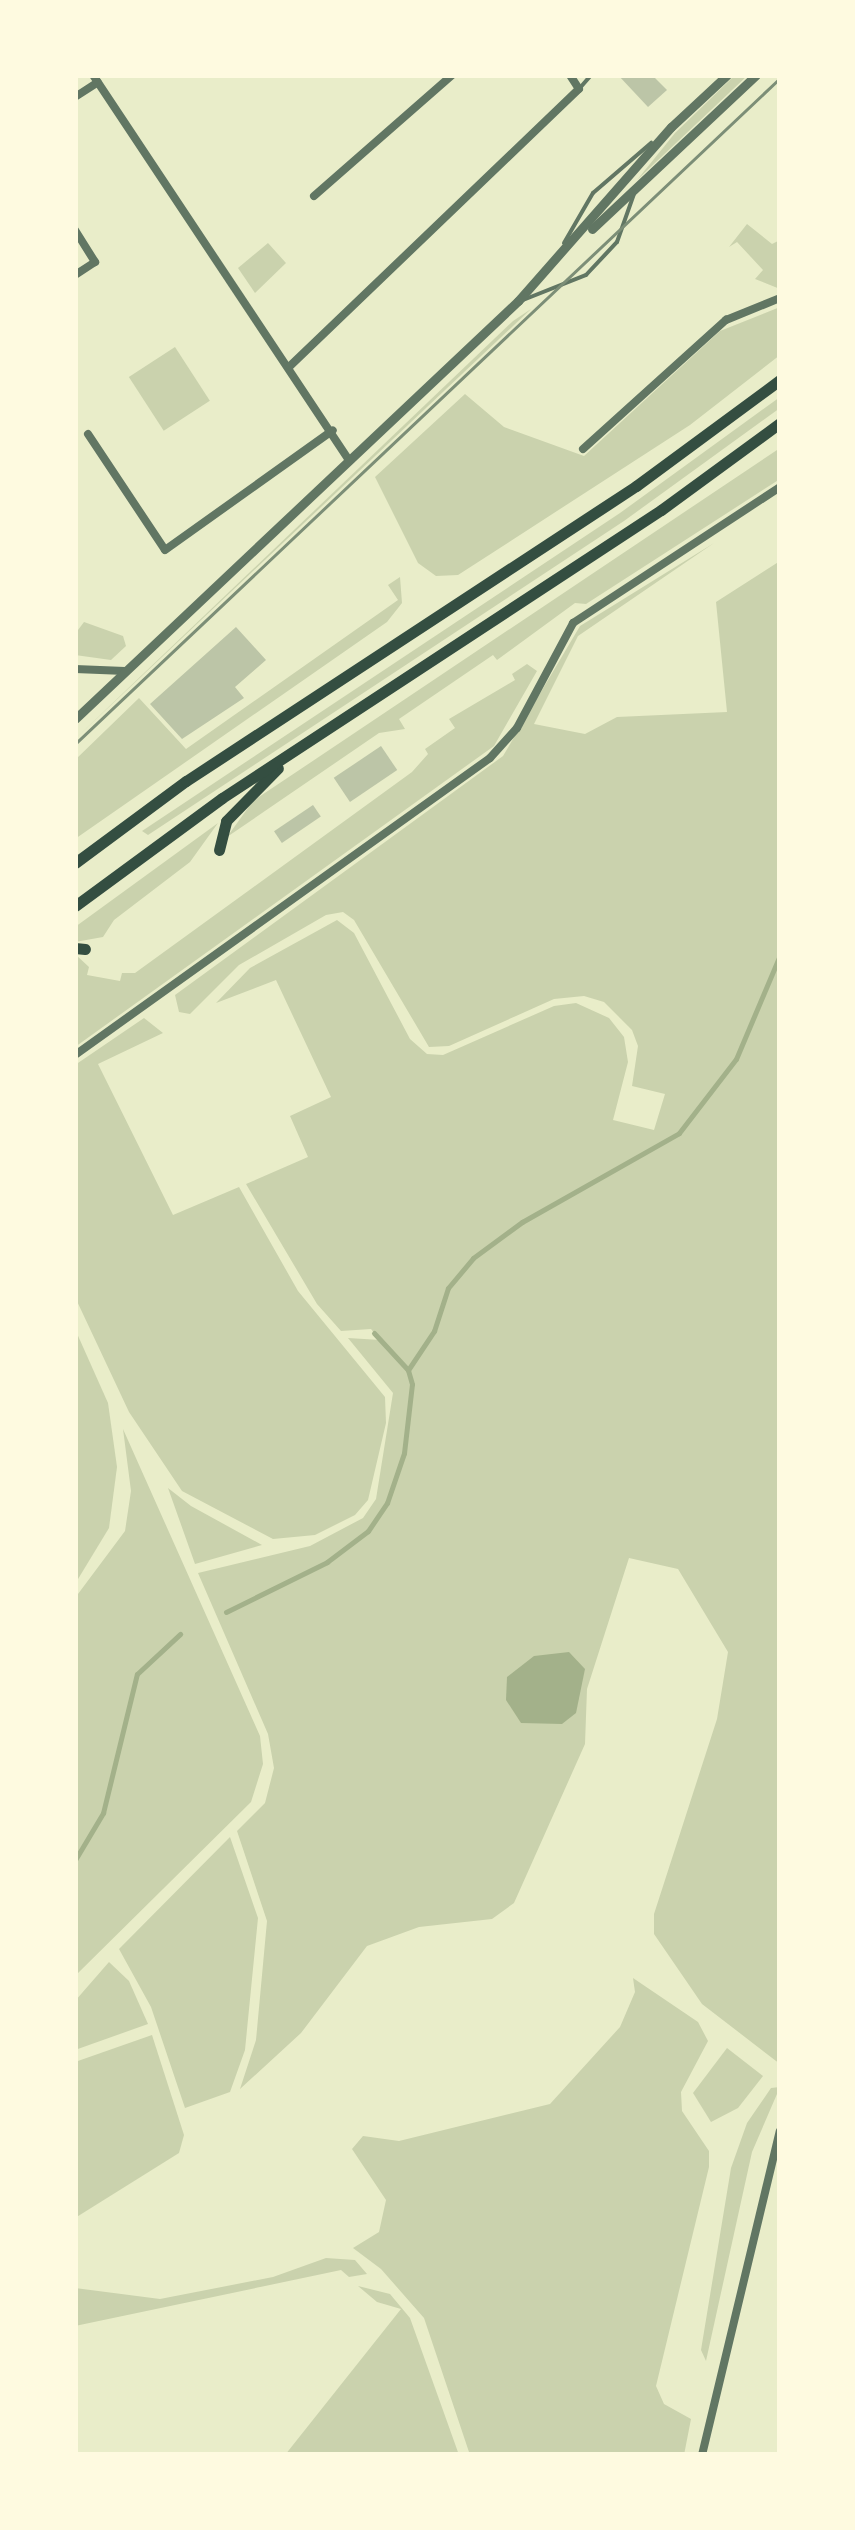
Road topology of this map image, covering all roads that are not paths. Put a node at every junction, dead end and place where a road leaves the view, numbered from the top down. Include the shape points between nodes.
1 (452, 75) edge
2 (570, 75) edge
3 (592, 75) edge
4 (727, 75) edge
5 (756, 75) edge
6 (95, 78) edge
7 (579, 89) junction
8 (75, 97) edge
9 (671, 127) junction
10 (635, 190) junction
11 (314, 196) dead end
12 (75, 230) edge
13 (552, 264) junction
14 (75, 275) edge
15 (780, 298) edge
16 (518, 301) junction
17 (290, 366) junction
18 (780, 380) edge
19 (780, 423) edge
20 (333, 430) junction
21 (88, 434) dead end
22 (583, 449) dead end
23 (349, 460) junction
24 (780, 486) edge
25 (75, 669) edge
26 (126, 671) junction
27 (75, 719) edge
28 (301, 746) junction
29 (219, 850) dead end
30 (75, 863) edge
31 (75, 906) edge
32 (75, 1055) edge
33 (780, 2131) edge
34 (702, 2455) edge

1 - 11 street
2 - 7 street
3 - 7 lane
4 - 9 street
5 - 10 street
6 - 8 street
6 - 17 street
7 - 17 street
9 - 13 street
9 - 13 lane via 593,192
10 - 13 street
10 - 16 lane via 617,242 586,275
12 - 14 street via 95,262
13 - 16 street
15 - 22 street via 726,320
16 - 23 street
17 - 20 street
18 - 30 main road via 636,486 186,782
19 - 28 main road via 661,510
20 - 21 street via 165,550
20 - 23 street
23 - 26 street
24 - 32 street via 572,623 518,728 490,758
25 - 26 street
26 - 27 street
28 - 29 main road via 226,821
28 - 31 main road
33 - 34 street

